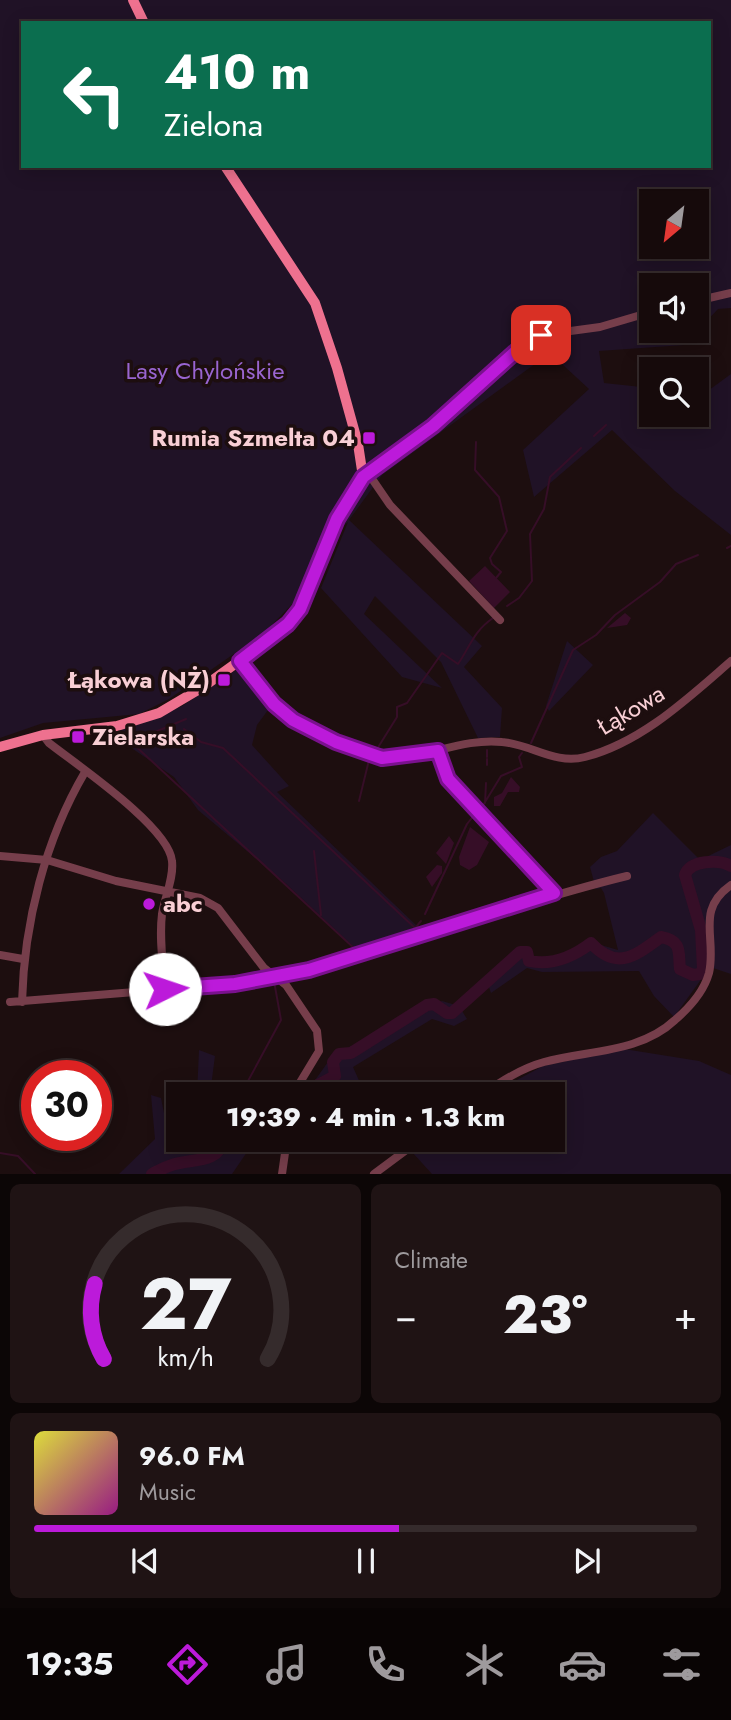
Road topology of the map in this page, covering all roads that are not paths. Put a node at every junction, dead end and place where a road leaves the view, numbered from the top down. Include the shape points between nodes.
1 (133, 0) edge
2 (143, 21) edge
3 (226, 168) edge
4 (731, 293) edge
5 (709, 298) edge
6 (639, 316) edge
7 (365, 475) junction
8 (500, 620) dead end
9 (240, 661) junction
10 (731, 661) edge
11 (43, 735) junction
12 (0, 747) edge
13 (438, 751) junction
14 (85, 772) junction
15 (0, 856) edge
16 (47, 860) junction
17 (626, 876) dead end
18 (731, 885) edge
19 (167, 893) junction
20 (554, 893) junction
21 (0, 955) edge
22 (23, 960) junction
23 (274, 975) junction
24 (165, 989) junction
25 (10, 1002) dead end
26 (22, 1002) junction
27 (301, 1082) edge
28 (503, 1082) edge
29 (285, 1152) edge
30 (404, 1152) edge
31 (282, 1174) edge
32 (374, 1174) edge

1 - 2 street
3 - 7 street via 315,303
4 - 5 street
6 - 7 street via 600,327 541,335 523,345 433,426
7 - 8 street
7 - 9 street via 337,519 300,609
9 - 11 street via 180,702 148,717 117,726
9 - 13 street, Łąkowa via 274,704 293,720 336,742 382,758
10 - 13 street, Łąkowa via 646,730 584,757 558,758 504,742
11 - 12 street
11 - 14 street
13 - 20 street via 448,779
14 - 16 street via 65,805
14 - 19 street via 161,836 172,857
15 - 16 street
16 - 19 street
16 - 22 street
17 - 20 street
18 - 28 street via 715,899 709,913 708,975 676,1020 623,1047 527,1068
19 - 23 street via 200,898 218,908
19 - 24 street via 162,936
20 - 23 street via 353,957
21 - 22 street
22 - 26 street
23 - 24 street via 235,984
23 - 27 street via 286,985 320,1042 314,1064
24 - 26 street
25 - 26 street
29 - 31 street
30 - 32 street

